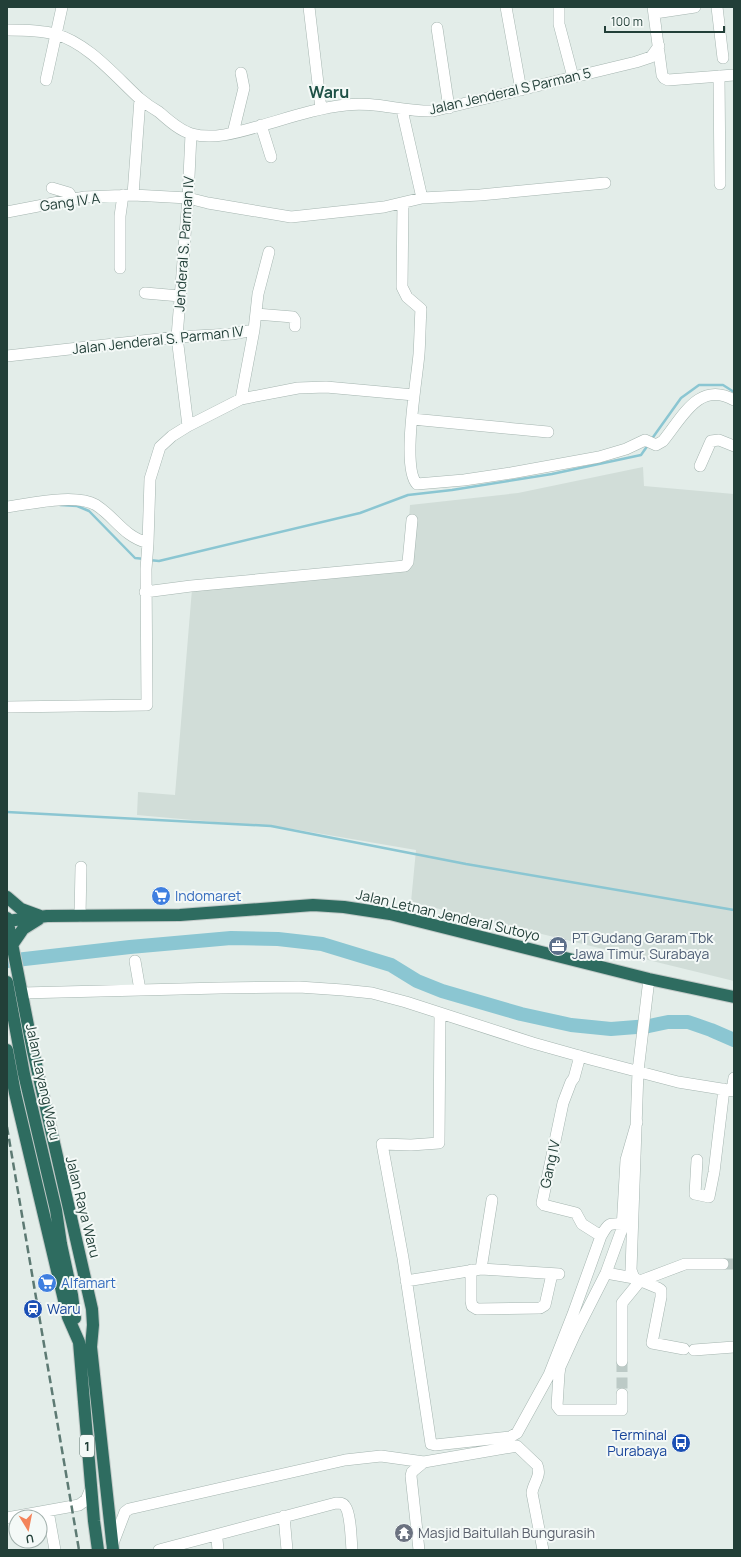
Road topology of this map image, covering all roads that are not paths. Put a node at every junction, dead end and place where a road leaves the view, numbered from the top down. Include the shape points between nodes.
1 (62, 7) edge
2 (308, 7) edge
3 (506, 7) edge
4 (559, 7) edge
5 (694, 7) edge
6 (717, 7) edge
7 (654, 10) edge
8 (437, 28) dead end
9 (7, 30) edge
10 (55, 34) junction
11 (659, 46) junction
12 (723, 58) dead end
13 (241, 73) dead end
14 (734, 75) edge
15 (719, 76) junction
16 (573, 77) junction
17 (46, 80) dead end
18 (521, 90) junction
19 (140, 99) junction
20 (449, 108) junction
21 (321, 109) junction
22 (402, 110) junction
23 (261, 126) junction
24 (233, 133) junction
25 (191, 134) junction
26 (271, 156) dead end
27 (605, 183) dead end
28 (720, 184) dead end
29 (52, 188) dead end
30 (128, 195) junction
31 (188, 198) junction
32 (422, 198) junction
33 (73, 199) junction
34 (403, 203) junction
35 (7, 212) edge
36 (269, 252) dead end
37 (120, 268) dead end
38 (145, 293) dead end
39 (180, 296) junction
40 (256, 314) junction
41 (295, 326) dead end
42 (254, 330) junction
43 (177, 337) junction
44 (7, 356) edge
45 (414, 395) junction
46 (241, 399) junction
47 (734, 400) edge
48 (412, 419) junction
49 (188, 426) junction
50 (548, 432) dead end
51 (734, 446) edge
52 (700, 466) dead end
53 (7, 507) edge
54 (412, 520) dead end
55 (148, 547) junction
56 (145, 592) junction
57 (7, 707) edge
58 (82, 867) dead end
59 (7, 897) edge
60 (47, 916) junction
61 (80, 916) junction
62 (7, 920) edge
63 (11, 941) edge
64 (135, 961) dead end
65 (649, 978) junction
66 (7, 982) edge
67 (140, 990) junction
68 (22, 993) junction
69 (734, 997) edge
70 (440, 1014) junction
71 (7, 1050) edge
72 (580, 1056) junction
73 (638, 1071) junction
74 (734, 1078) edge
75 (730, 1090) edge
76 (637, 1122) junction
77 (698, 1160) dead end
78 (492, 1200) dead end
79 (56, 1210) junction
80 (622, 1224) junction
81 (601, 1236) junction
82 (723, 1264) tunnel mouth
83 (476, 1270) junction
84 (606, 1273) junction
85 (637, 1280) junction
86 (406, 1281) junction
87 (78, 1342) junction
88 (734, 1347) edge
89 (91, 1348) junction
90 (622, 1361) tunnel mouth
91 (622, 1394) tunnel mouth
92 (469, 1442) junction
93 (469, 1455) junction
94 (424, 1462) junction
95 (91, 1488) junction
96 (79, 1505) junction
97 (48, 1511) joint
98 (284, 1516) junction
99 (94, 1521) junction
100 (217, 1539) dead end
101 (112, 1548) edge
102 (55, 1550) edge
103 (98, 1550) edge
104 (159, 1550) edge
105 (218, 1550) edge
106 (286, 1550) edge
107 (352, 1550) edge
108 (419, 1550) edge
109 (543, 1550) edge

1 - 10 street
2 - 21 street
3 - 18 street
4 - 16 street via 559,24
5 - 7 street
6 - 12 street
7 - 11 street
8 - 20 street
9 - 10 street, Jalan Jenderal S Parman 5
10 - 17 street
10 - 19 street, Jalan Jenderal S Parman 5 via 97,58
11 - 15 street via 662,75 666,80
11 - 16 street, Jalan Jenderal S Parman 5 via 646,59
13 - 24 street via 244,88
14 - 15 street
15 - 28 street
16 - 18 street, Jalan Jenderal S Parman 5
18 - 20 street, Jalan Jenderal S Parman 5
19 - 25 street, Jalan Jenderal S Parman 5
19 - 30 street
20 - 22 street, Jalan Jenderal S Parman 5 via 418,112
21 - 22 street, Jalan Jenderal S Parman 5 via 347,104
21 - 23 street, Jalan Jenderal S Parman 5
22 - 32 street
23 - 24 street, Jalan Jenderal S Parman 5
23 - 26 street
24 - 25 street, Jalan Jenderal S Parman 5
25 - 31 street, Jenderal S. Parman IV
27 - 32 street, Gang IV A
29 - 33 street via 69,193
30 - 31 street, Gang IV A
30 - 33 street, Gang IV A
30 - 37 street via 120,216
31 - 34 street, Gang IV A via 290,217
31 - 39 street, Jenderal S. Parman IV
32 - 34 street, Gang IV A
33 - 35 street, Gang IV A
34 - 45 street via 402,287 407,297 421,309
36 - 40 street, Jalan Jenderal S. Parman IV via 258,294
38 - 39 street
39 - 43 street, Jenderal S. Parman IV
40 - 41 street via 293,318
40 - 42 street, Jalan Jenderal S. Parman IV
42 - 43 street, Jalan Jenderal S. Parman IV
42 - 46 street
43 - 44 street, Jalan Jenderal S. Parman IV
43 - 49 street, Jenderal S. Parman IV
45 - 46 street via 326,387 298,388
45 - 48 street
46 - 49 street
47 - 48 street via 723,394 707,395 697,400 663,441 643,440 616,453 512,473 418,485 414,481 410,453
48 - 50 street
49 - 55 street via 160,447 154,465 150,479
51 - 52 street via 719,440 711,441
53 - 55 street via 72,499 95,505
54 - 56 street via 408,562 405,566
55 - 56 street
56 - 57 street via 147,705
58 - 61 street
59 - 60 highway via 29,913
60 - 61 highway, Jalan Letnan Jenderal Sutoyo
60 - 62 highway, Jalan Letnan Jenderal Sutoyo
60 - 63 highway via 30,924
61 - 65 highway, Jalan Letnan Jenderal Sutoyo via 180,915 314,905 351,907 390,914
62 - 63 highway, Jalan Raya Waru
63 - 68 highway, Jalan Raya Waru
64 - 67 street
65 - 69 highway, Jalan Letnan Jenderal Sutoyo
65 - 73 street
66 - 79 highway, Jalan Layang Waru / 1 via 24,1074
67 - 68 street
67 - 70 street via 283,987 343,990 372,993
68 - 89 highway, Jalan Raya Waru via 56,1160 92,1309
70 - 72 street
70 - 86 street via 439,1143 382,1144
71 - 87 highway via 68,1317
72 - 73 street
72 - 81 street, Gang IV via 563,1103 542,1203 576,1213 582,1224
73 - 75 street via 678,1082
73 - 76 street
74 - 75 street
75 - 77 street via 709,1197 694,1194
76 - 80 street via 626,1160
76 - 85 street via 631,1270
78 - 83 street
79 - 87 highway, Jalan Layang Waru / 1
79 - 89 highway, Jalan Layang Waru / 1 via 67,1242
80 - 81 street via 612,1223
80 - 84 street
81 - 92 street via 574,1314 548,1375 517,1433 510,1437
82 - 85 street via 685,1264
83 - 83 street via 556,1274 545,1305 540,1308 477,1309 472,1306 471,1301
83 - 86 street
84 - 85 street
84 - 91 street via 560,1367 557,1406 560,1410 622,1410
85 - 88 street via 661,1290 662,1297 652,1343 689,1350
85 - 90 street via 622,1304
86 - 92 street via 431,1444
87 - 95 highway, 1
89 - 101 highway, Jalan Raya Waru / 1
92 - 93 street
93 - 94 street
93 - 109 street via 517,1446 537,1465 539,1473 532,1493
94 - 101 street via 381,1456 345,1460 129,1509 125,1512
94 - 108 street via 411,1476
95 - 96 street via 86,1500
95 - 99 highway, 1
96 - 97 street
96 - 99 street
97 - 102 street
98 - 104 street
98 - 106 street
98 - 107 street via 336,1503 343,1504 348,1517
99 - 103 highway, 1
100 - 105 street

